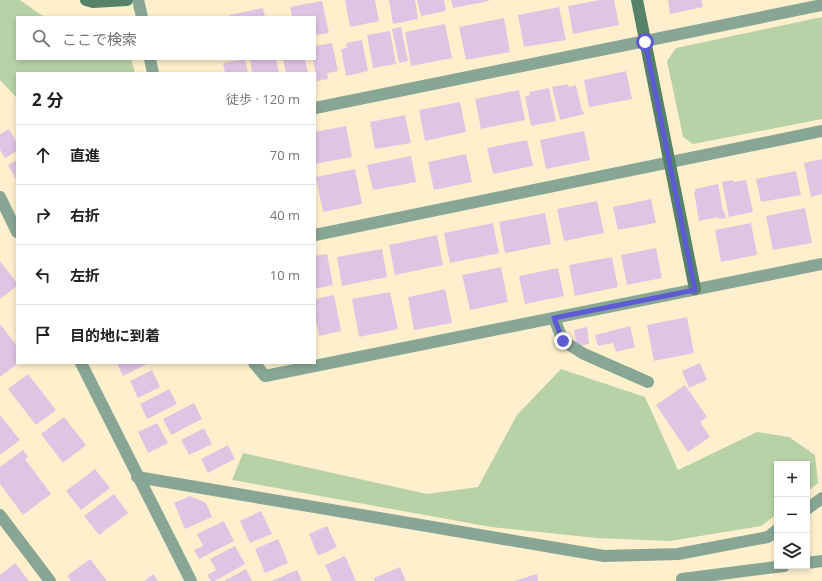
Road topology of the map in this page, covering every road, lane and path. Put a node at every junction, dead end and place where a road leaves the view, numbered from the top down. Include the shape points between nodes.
1 (86, 0) edge
2 (127, 0) edge
3 (138, 0) edge
4 (637, 0) edge
5 (822, 6) edge
6 (142, 16) edge
7 (645, 42) junction
8 (150, 60) edge
9 (153, 72) edge
10 (316, 108) edge
11 (822, 131) edge
12 (669, 162) junction
13 (2, 205) edge
14 (16, 230) edge
15 (316, 235) edge
16 (822, 264) edge
17 (695, 290) junction
18 (554, 318) junction
19 (81, 364) edge
20 (255, 364) edge
21 (648, 382) dead end
22 (137, 477) junction
23 (822, 498) edge
24 (810, 507) edge
25 (0, 515) edge
26 (774, 532) edge
27 (822, 561) edge
28 (810, 563) edge
29 (774, 567) edge
30 (682, 579) dead end
31 (50, 581) edge
32 (191, 581) edge

1 - 2 street
3 - 6 street
4 - 7 street
5 - 7 street
7 - 10 street
7 - 12 street
8 - 9 street
11 - 12 street
12 - 15 street
12 - 17 street
13 - 14 street
16 - 17 street
17 - 18 street
18 - 20 street via 265,376
18 - 21 street via 563,341 584,354
19 - 22 street
22 - 26 street via 604,556 678,554 768,537
22 - 32 street
23 - 24 street
25 - 31 street
27 - 28 street
29 - 30 street

